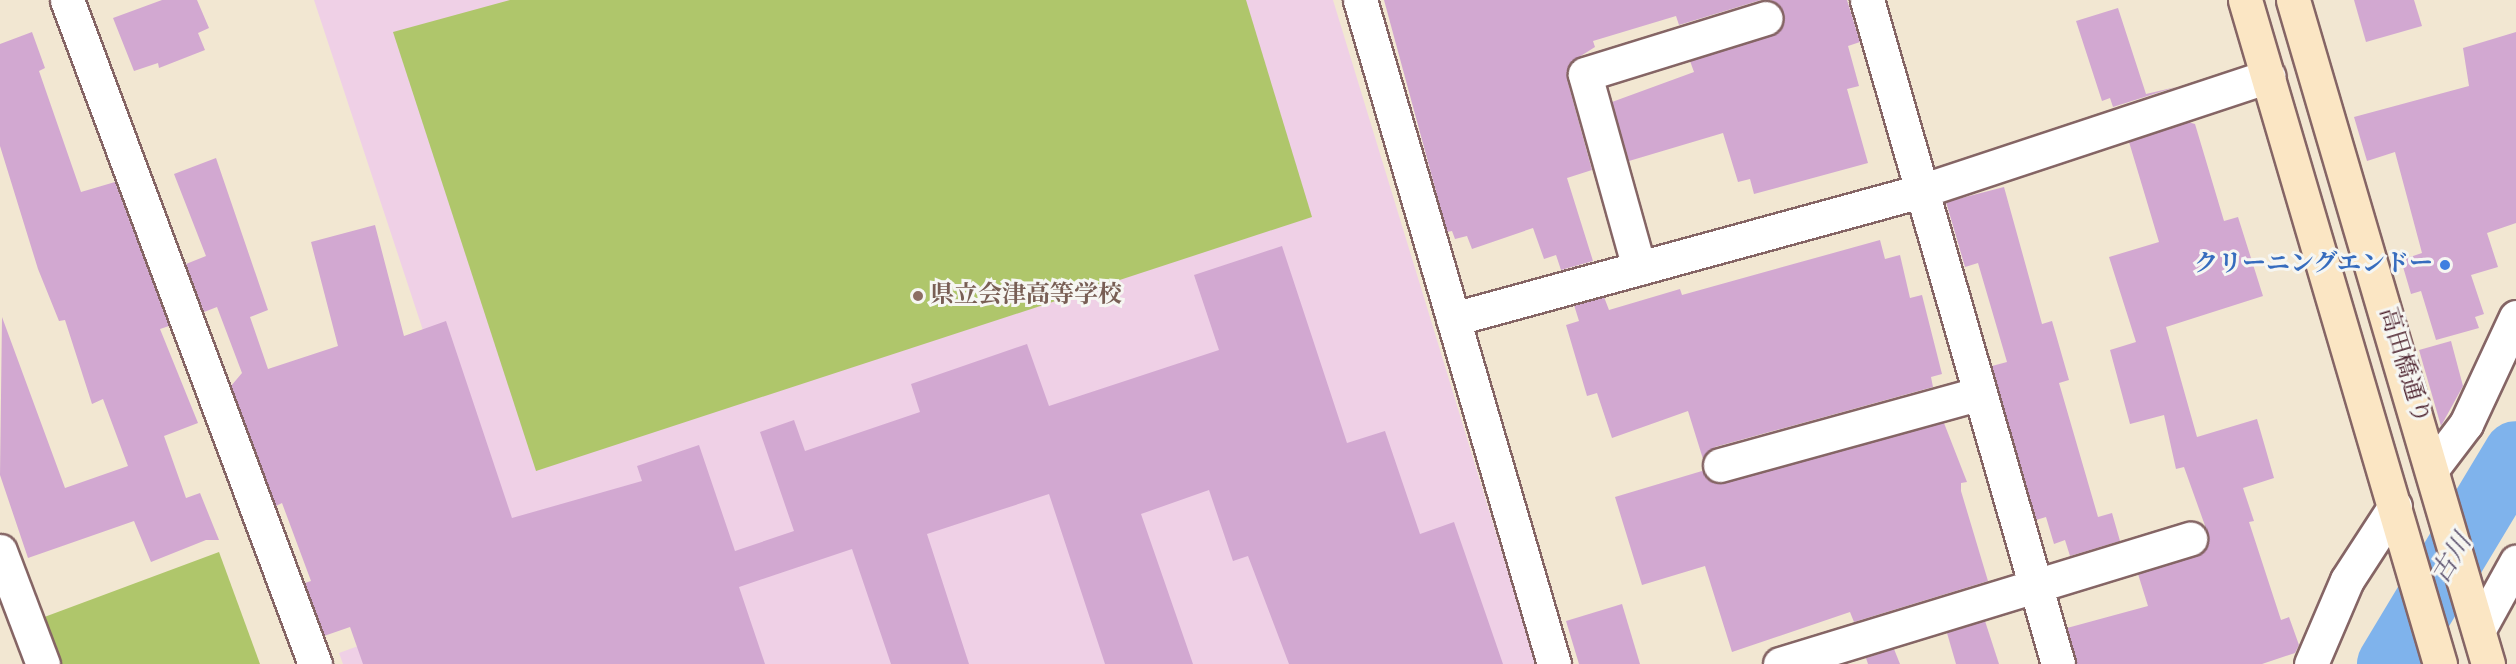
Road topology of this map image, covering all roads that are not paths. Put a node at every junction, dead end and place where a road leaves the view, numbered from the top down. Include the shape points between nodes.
1 (67, 0) edge
2 (1360, 0) edge
3 (1867, 0) edge
4 (2245, 0) edge
5 (2293, 0) edge
6 (1766, 18) dead end
7 (2268, 76) junction
8 (1921, 191) junction
9 (1639, 268) junction
10 (2516, 317) edge
11 (1453, 319) junction
12 (1978, 394) junction
13 (1720, 465) dead end
14 (2434, 466) junction
15 (2395, 506) junction
16 (2190, 539) dead end
17 (0, 551) edge
18 (2516, 562) edge
19 (2036, 588) junction
20 (2479, 629) junction
21 (43, 664) edge
22 (315, 664) edge
23 (1554, 664) edge
24 (1780, 664) edge
25 (2058, 664) edge
26 (2311, 664) edge
27 (2440, 664) edge
28 (2488, 664) edge

1 - 22 street
2 - 11 street
3 - 8 street
4 - 7 street, 高田橋通り
5 - 14 street, 高田橋通り
6 - 9 street via 1585,74
7 - 8 street
7 - 15 street, 高田橋通り
8 - 9 street
8 - 12 street
9 - 11 street
10 - 14 street via 2466,424
11 - 23 street
12 - 13 street
12 - 19 street
14 - 20 street, 高田橋通り
15 - 26 street via 2347,580
15 - 27 street, 高田橋通り
16 - 19 street
17 - 21 street
18 - 20 street
19 - 24 street
19 - 25 street
20 - 28 street, 高田橋通り

